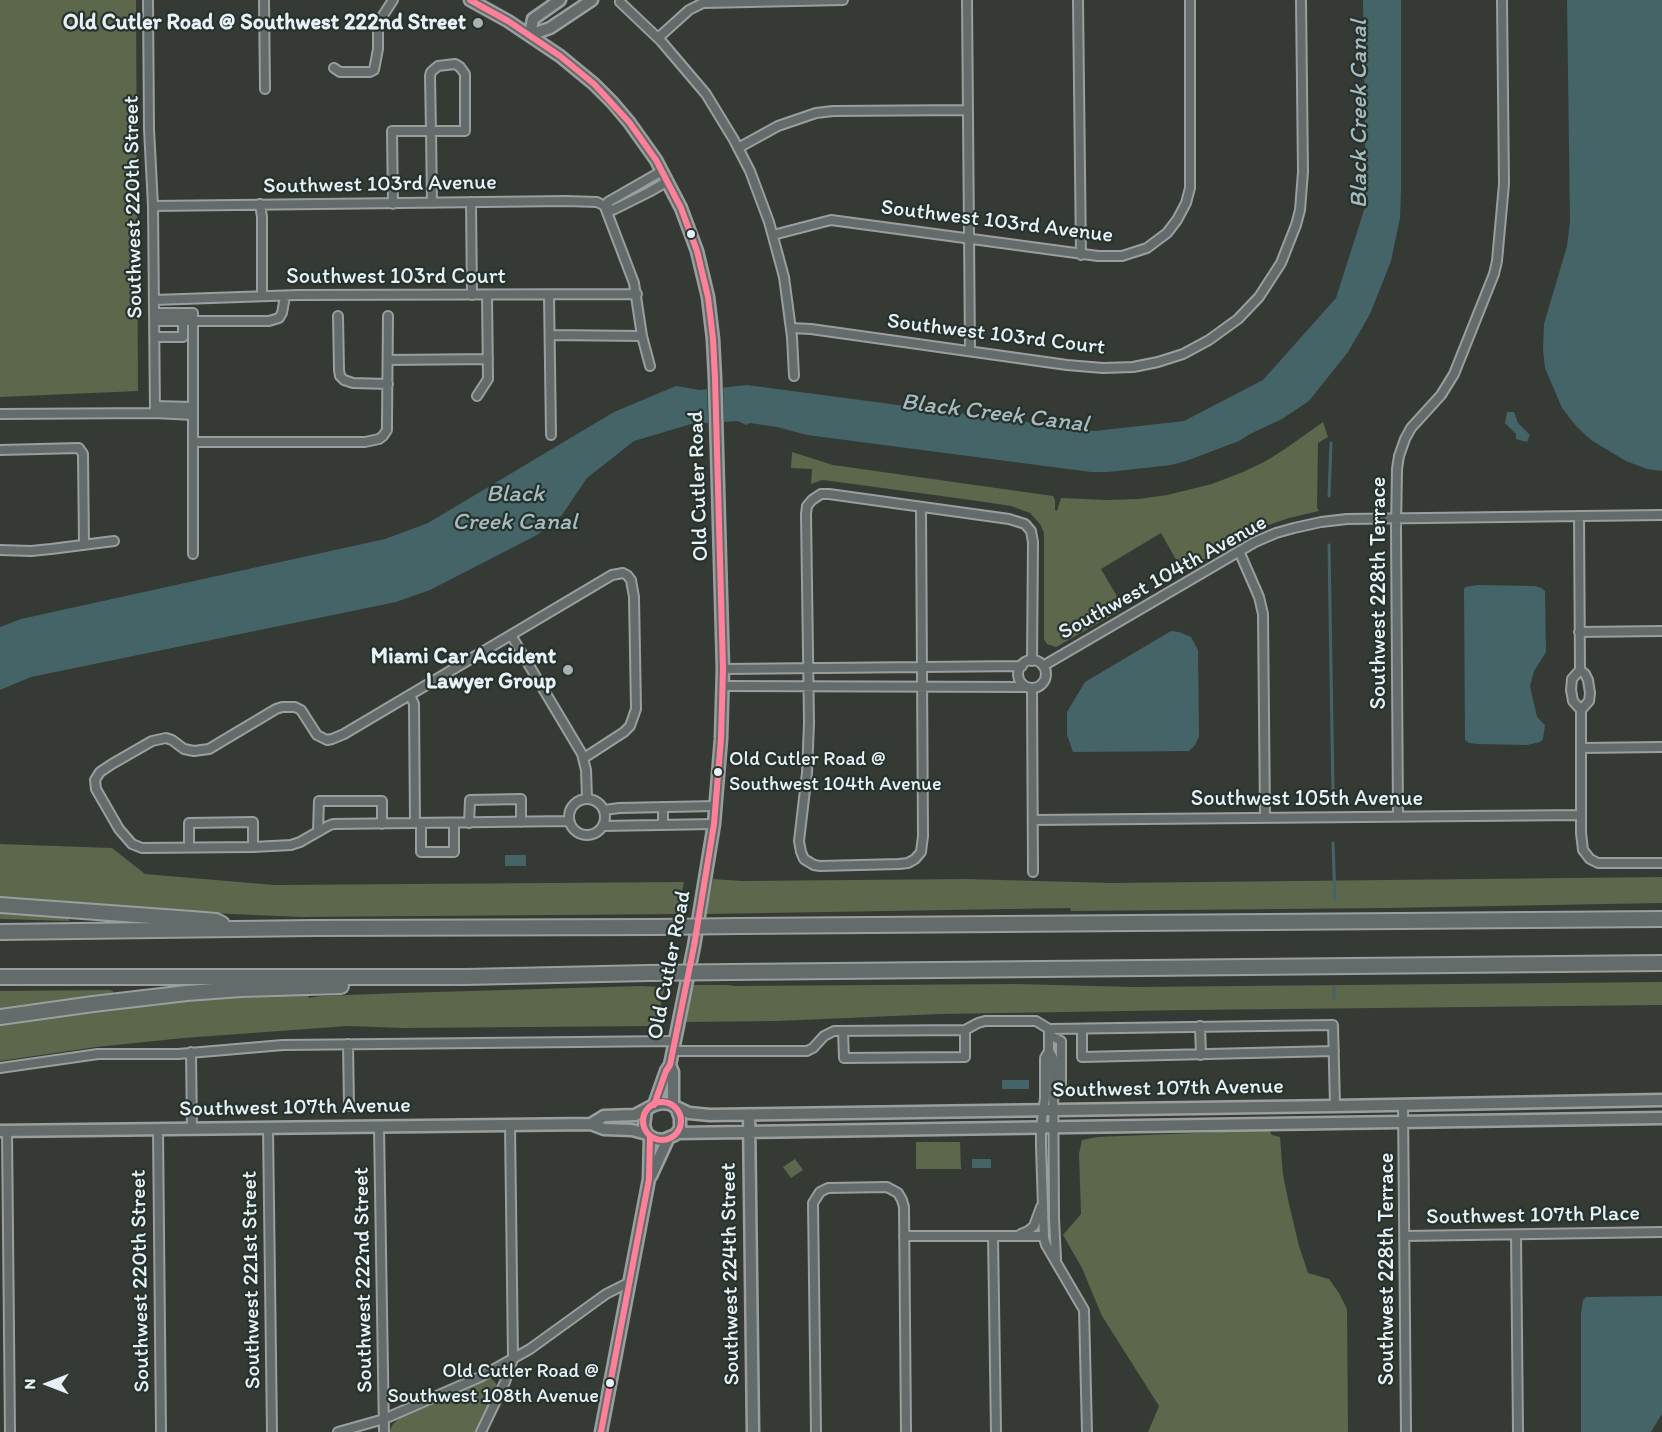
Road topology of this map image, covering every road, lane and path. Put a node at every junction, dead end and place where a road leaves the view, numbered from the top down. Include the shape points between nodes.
1 (148, 0) edge
2 (264, 0) edge
3 (393, 0) edge
4 (470, 0) edge
5 (560, 0) edge
6 (592, 0) edge
7 (843, 0) edge
8 (967, 0) edge
9 (1078, 0) edge
10 (1190, 0) edge
11 (1301, 0) edge
12 (1502, 0) edge
13 (620, 2) dead end
14 (530, 35) junction
15 (658, 38) junction
16 (334, 68) dead end
17 (265, 89) dead end
18 (968, 110) junction
19 (431, 131) junction
20 (738, 148) junction
21 (665, 176) junction
22 (471, 202) junction
23 (432, 203) junction
24 (260, 204) junction
25 (393, 204) junction
26 (153, 206) junction
27 (605, 207) junction
28 (773, 235) junction
29 (969, 239) junction
30 (1081, 255) junction
31 (637, 294) junction
32 (472, 295) junction
33 (487, 295) junction
34 (549, 295) junction
35 (262, 296) junction
36 (154, 300) junction
37 (284, 302) dead end
38 (338, 316) dead end
39 (388, 316) dead end
40 (155, 317) junction
41 (193, 317) junction
42 (183, 321) junction
43 (791, 328) junction
44 (550, 335) junction
45 (642, 336) junction
46 (155, 337) junction
47 (970, 351) junction
48 (488, 359) junction
49 (388, 360) junction
50 (650, 366) dead end
51 (794, 376) dead end
52 (388, 384) junction
53 (477, 396) dead end
54 (155, 410) junction
55 (192, 411) junction
56 (0, 414) edge
57 (551, 435) dead end
58 (192, 442) junction
59 (0, 450) edge
60 (921, 507) junction
61 (1662, 515) edge
62 (1579, 516) junction
63 (1396, 519) junction
64 (114, 541) dead end
65 (84, 545) junction
66 (0, 550) edge
67 (1239, 551) junction
68 (193, 554) dead end
69 (1662, 631) edge
70 (1580, 632) junction
71 (511, 635) junction
72 (1032, 660) junction
73 (921, 666) junction
74 (1022, 666) junction
75 (1043, 666) junction
76 (809, 668) junction
77 (723, 669) junction
78 (1580, 670) junction
79 (723, 686) junction
80 (809, 686) junction
81 (921, 686) junction
82 (1029, 687) junction
83 (410, 695) junction
84 (1581, 710) junction
85 (1662, 747) edge
86 (1581, 748) junction
87 (584, 758) junction
88 (587, 798) junction
89 (716, 806) junction
90 (663, 807) junction
91 (605, 810) junction
92 (1581, 815) junction
93 (1398, 817) junction
94 (1265, 818) junction
95 (1033, 820) junction
96 (569, 821) junction
97 (521, 822) junction
98 (418, 823) junction
99 (454, 823) junction
100 (469, 823) junction
101 (382, 824) junction
102 (663, 824) junction
103 (714, 824) junction
104 (603, 826) junction
105 (318, 831) junction
106 (189, 847) junction
107 (253, 847) junction
108 (1662, 863) edge
109 (1033, 872) dead end
110 (0, 904) edge
111 (1662, 919) edge
112 (235, 929) junction
113 (0, 932) edge
114 (1662, 963) edge
115 (0, 977) edge
116 (465, 977) junction
117 (0, 1017) edge
118 (1200, 1026) junction
119 (1082, 1029) junction
120 (965, 1030) junction
121 (843, 1031) junction
122 (1049, 1032) junction
123 (348, 1044) junction
124 (674, 1046) junction
125 (1049, 1051) junction
126 (1334, 1051) junction
127 (191, 1052) junction
128 (1201, 1054) junction
129 (670, 1065) junction
130 (0, 1068) edge
131 (1053, 1093) junction
132 (1662, 1100) edge
133 (1403, 1105) junction
134 (349, 1106) dead end
135 (1335, 1106) junction
136 (650, 1107) junction
137 (675, 1107) junction
138 (749, 1115) junction
139 (1045, 1117) junction
140 (1662, 1118) edge
141 (1404, 1122) junction
142 (591, 1124) junction
143 (510, 1125) junction
144 (380, 1127) junction
145 (1053, 1127) junction
146 (268, 1128) junction
147 (158, 1129) junction
148 (192, 1129) junction
149 (4, 1131) edge
150 (749, 1131) junction
151 (678, 1133) junction
152 (649, 1135) junction
153 (668, 1139) junction
154 (649, 1179) junction
155 (1043, 1197) junction
156 (1054, 1218) junction
157 (1044, 1232) junction
158 (1662, 1232) edge
159 (1017, 1235) junction
160 (1516, 1235) junction
161 (904, 1236) junction
162 (993, 1236) junction
163 (1405, 1236) junction
164 (1057, 1260) junction
165 (630, 1282) junction
166 (513, 1359) junction
167 (384, 1419) junction
168 (10, 1432) edge
169 (161, 1432) edge
170 (272, 1432) edge
171 (338, 1432) edge
172 (384, 1432) edge
173 (481, 1432) edge
174 (601, 1432) edge
175 (753, 1432) edge
176 (816, 1432) edge
177 (906, 1432) edge
178 (996, 1432) edge
179 (1087, 1432) edge
180 (1406, 1432) edge
181 (1518, 1432) edge

1 - 26 street, Southwest 220th Street
2 - 17 street
3 - 16 street via 380,20 374,70 340,72
4 - 14 street, Old Cutler Road
5 - 14 street via 533,19
6 - 14 street via 550,28
7 - 15 street via 703,3 689,9
8 - 18 street
9 - 30 street
10 - 30 street, Southwest 103rd Avenue via 1191,165 1183,211 1172,227 1147,248 1117,256
11 - 47 street, Southwest 103rd Court via 1304,164 1300,210 1285,255 1246,312 1183,354 1149,364 1088,367
12 - 63 street, Southwest 228th Terrace via 1504,184 1497,261 1454,374 1405,439 1397,469
13 - 15 street
14 - 21 street, Old Cutler Road via 574,67 612,102
15 - 20 street via 706,94
18 - 20 street via 816,113 777,126
18 - 29 street
19 - 19 street via 431,72 438,66 455,64 465,74 465,131
19 - 23 street
19 - 25 street via 392,131
20 - 28 street via 760,194
21 - 27 street, Southwest 103rd Avenue via 649,192 613,210
21 - 77 street, Old Cutler Road via 688,225 711,315
22 - 23 street, Southwest 103rd Avenue
22 - 27 street, Southwest 103rd Avenue via 597,202
22 - 32 street
23 - 25 street, Southwest 103rd Avenue
24 - 25 street, Southwest 103rd Avenue
24 - 26 street, Southwest 103rd Avenue
24 - 35 street
26 - 36 street, Southwest 220th Street
27 - 31 street
28 - 29 street, Southwest 103rd Avenue via 831,220
28 - 43 street
29 - 30 street, Southwest 103rd Avenue
29 - 47 street
31 - 34 street, Southwest 103rd Court
31 - 45 street
32 - 33 street, Southwest 103rd Court
32 - 35 street, Southwest 103rd Court
33 - 34 street, Southwest 103rd Court
33 - 48 street
34 - 44 street
35 - 36 street, Southwest 103rd Court
36 - 40 street, Southwest 220th Street
37 - 41 street via 282,313 274,320
38 - 52 street via 340,376 353,383
39 - 49 street
40 - 41 street
40 - 42 street
40 - 46 street, Southwest 220th Street
41 - 42 street
41 - 55 street
42 - 46 street via 183,337
43 - 47 street, Southwest 103rd Court
43 - 51 street
44 - 45 street
44 - 57 street
45 - 50 street
46 - 54 street, Southwest 220th Street
48 - 49 street
48 - 53 street via 488,379
49 - 52 street
52 - 58 street via 387,430 379,439
54 - 55 street
54 - 56 street
55 - 58 street
58 - 68 street
59 - 65 street via 79,448 84,454
60 - 72 street via 1025,524 1033,542
60 - 73 street
60 - 76 street via 829,494 821,494 808,504
61 - 62 street, Southwest 104th Avenue
62 - 63 street, Southwest 104th Avenue
62 - 70 street
63 - 67 street, Southwest 104th Avenue via 1321,522 1276,533
63 - 93 street, Southwest 228th Terrace
64 - 65 street
65 - 66 street
67 - 75 street, Southwest 104th Avenue
67 - 94 street via 1263,614
69 - 70 street
70 - 78 street
71 - 83 street
71 - 87 street
71 - 87 street via 612,575 623,573 631,580 636,644 634,718 624,732
72 - 74 street
72 - 75 street
73 - 74 street
73 - 76 street
73 - 81 street
74 - 82 street via 1020,681
75 - 82 street via 1044,681 1038,687
76 - 77 street
76 - 80 street
77 - 79 street, Old Cutler Road
78 - 84 street via 1588,680 1590,693
78 - 84 street via 1572,679 1570,690
79 - 80 street
79 - 89 street, Old Cutler Road
80 - 81 street
80 - 81 street via 807,772 799,841 802,855 820,866 908,863 921,852
81 - 82 street
82 - 95 street
83 - 98 street via 414,704
83 - 106 street via 332,739 317,735 301,710 282,707 202,751 189,751 161,738 148,742 97,776 96,789 102,803 132,844 142,848
84 - 86 street
85 - 86 street
86 - 92 street
87 - 88 street
88 - 91 street via 598,801
88 - 96 street via 572,805
89 - 90 street
89 - 103 street, Old Cutler Road
90 - 91 street
90 - 102 street
91 - 104 street
92 - 93 street, Southwest 105th Avenue
92 - 108 street via 1582,846 1590,859 1598,863
93 - 94 street, Southwest 105th Avenue
94 - 95 street, Southwest 105th Avenue
95 - 109 street
96 - 97 street
96 - 104 street via 576,832 588,835
97 - 100 street
97 - 100 street via 521,799 470,800
98 - 99 street
98 - 99 street via 421,852 454,852
98 - 101 street
99 - 100 street
101 - 105 street via 333,824
101 - 105 street via 382,801 319,801
102 - 103 street
102 - 104 street
103 - 124 street, Old Cutler Road
105 - 107 street via 291,845
106 - 107 street
106 - 107 street via 189,824 253,822
110 - 112 highway via 216,921
111 - 112 highway, bridge
112 - 113 highway
114 - 116 highway, bridge
115 - 116 highway
116 - 117 highway via 187,993
118 - 119 street
118 - 126 street via 1333,1024
118 - 128 street
119 - 122 street
119 - 128 street via 1082,1057
120 - 121 street
120 - 121 street via 965,1057 844,1058
120 - 122 street via 985,1022 1036,1022
121 - 124 street via 829,1033 807,1051
122 - 125 street
122 - 131 street via 1061,1041 1061,1086
123 - 124 street
123 - 127 street
123 - 134 street
124 - 129 street, Old Cutler Road
125 - 131 street via 1053,1058
125 - 139 street via 1045,1058
126 - 128 street
126 - 135 street
127 - 130 street via 98,1054
127 - 148 street
129 - 136 street, Old Cutler Road
129 - 137 street, Old Cutler Road
131 - 139 street
132 - 133 street, Southwest 107th Avenue
133 - 135 street, Southwest 107th Avenue
133 - 141 street, Southwest 228th Terrace
135 - 139 street, Southwest 107th Avenue
136 - 137 street via 663,1103
136 - 142 street via 632,1116 604,1116
136 - 152 street via 644,1126
137 - 138 street, Southwest 107th Avenue via 698,1114
137 - 151 street via 681,1122
138 - 139 street, Southwest 107th Avenue
138 - 150 street, Southwest 224th Street
139 - 145 street, Southwest 107th Avenue
139 - 145 street
139 - 150 street, Southwest 107th Avenue
139 - 155 street
140 - 141 street, Southwest 107th Avenue
141 - 145 street, Southwest 107th Avenue
141 - 163 street, Southwest 228th Terrace
142 - 143 street, Southwest 107th Avenue
142 - 152 street
143 - 144 street, Southwest 107th Avenue
143 - 166 street
144 - 146 street, Southwest 107th Avenue
144 - 167 street, Southwest 222nd Street
145 - 156 street
146 - 148 street, Southwest 107th Avenue
146 - 170 street, Southwest 221st Street
147 - 148 street, Southwest 107th Avenue
147 - 149 street, Southwest 107th Avenue
147 - 169 street, Southwest 220th Street
149 - 168 street
150 - 151 street, Southwest 107th Avenue
150 - 175 street, Southwest 224th Street
151 - 153 street
152 - 153 street
152 - 154 street
153 - 154 street
154 - 165 street
155 - 157 street
155 - 159 street via 1035,1224
156 - 157 street
156 - 164 street
157 - 159 street
157 - 164 street via 1046,1245
158 - 160 street, Southwest 107th Place
159 - 162 street
160 - 163 street, Southwest 107th Place
160 - 181 street
161 - 162 street
161 - 176 street via 904,1207 893,1189 828,1188 816,1197 812,1207
161 - 177 street
162 - 178 street
163 - 180 street, Southwest 228th Terrace
164 - 179 street via 1084,1310
165 - 166 street via 606,1294
165 - 174 street
166 - 167 street
166 - 173 street
167 - 171 street
167 - 172 street, Southwest 222nd Street

